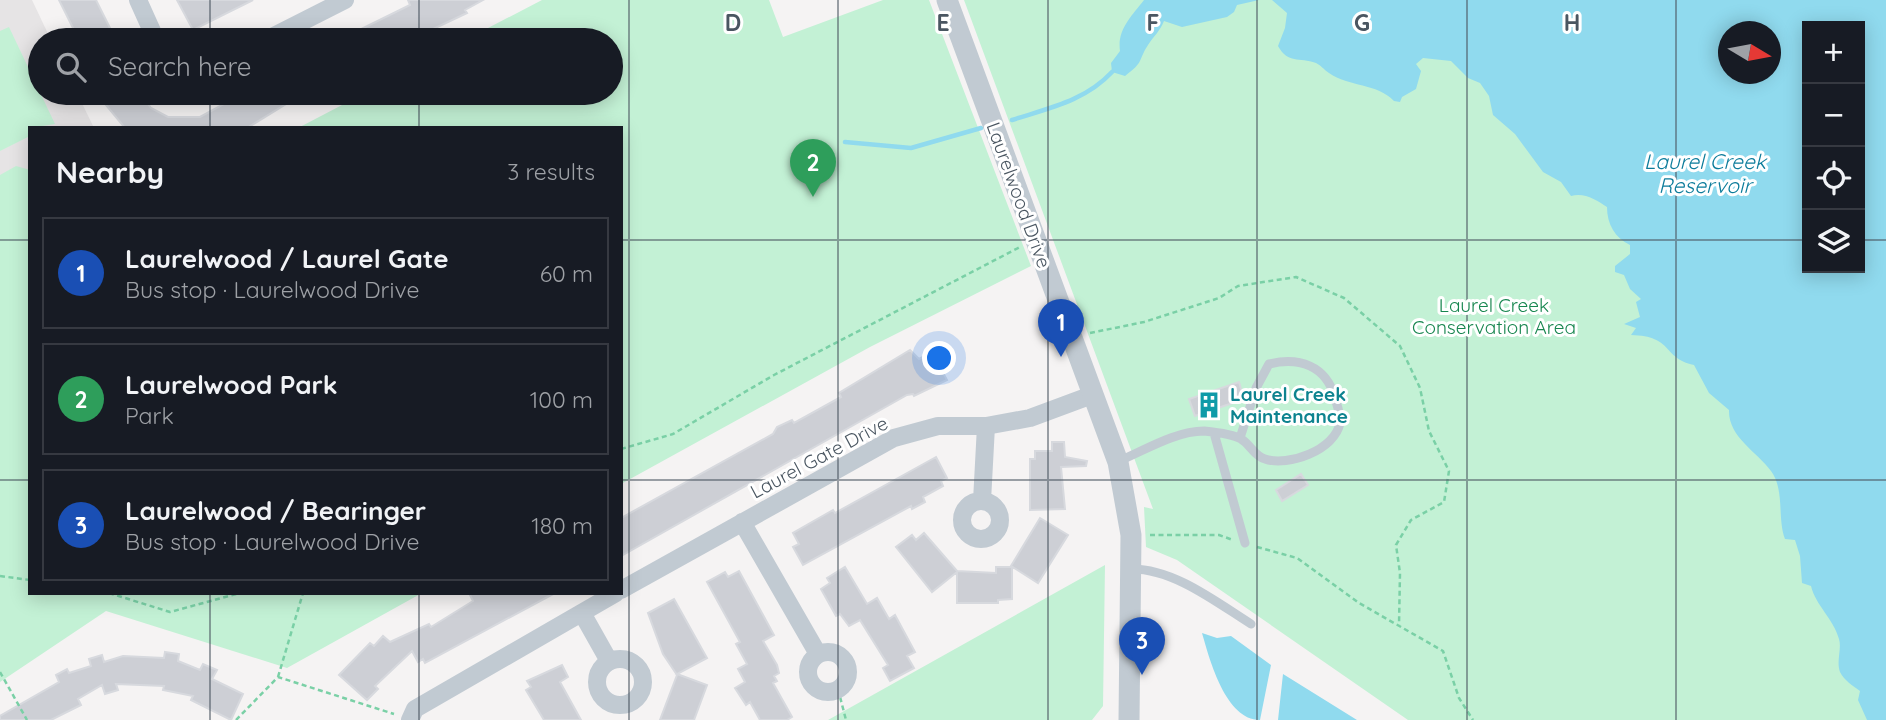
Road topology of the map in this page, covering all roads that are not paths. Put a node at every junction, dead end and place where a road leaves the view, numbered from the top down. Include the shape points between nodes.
1 (138, 0) edge
2 (345, 0) edge
3 (947, 0) edge
4 (151, 28) edge
5 (290, 28) edge
6 (1092, 395) junction
7 (986, 426) junction
8 (1214, 433) junction
9 (1240, 438) junction
10 (1118, 462) junction
11 (982, 500) dead end
12 (742, 522) junction
13 (1245, 543) road end
14 (1132, 569) junction
15 (623, 589) edge
16 (612, 595) edge
17 (582, 612) junction
18 (1251, 624) dead end
19 (818, 654) junction
20 (609, 662) dead end
21 (410, 719) edge
22 (1129, 720) edge

1 - 4 street
2 - 5 street
3 - 6 street, Laurelwood Drive
6 - 7 street, Laurel Gate Drive via 1030,418
6 - 10 street, Laurelwood Drive
7 - 11 street
7 - 12 street, Laurel Gate Drive via 938,426 894,439
8 - 9 lane
8 - 10 lane via 1165,440
8 - 13 lane
9 - 9 lane via 1261,459 1276,462 1307,455 1335,436 1341,421 1331,384 1314,366 1289,359 1269,364
10 - 14 street, Laurelwood Drive
12 - 15 street, Laurel Gate Drive
12 - 19 street
14 - 18 lane via 1150,569
14 - 22 street, Laurelwood Drive
16 - 17 street
17 - 20 street
17 - 21 street via 415,709
19 - 19 street via 808,669 811,682 820,690 838,689 847,678 847,665 838,654

